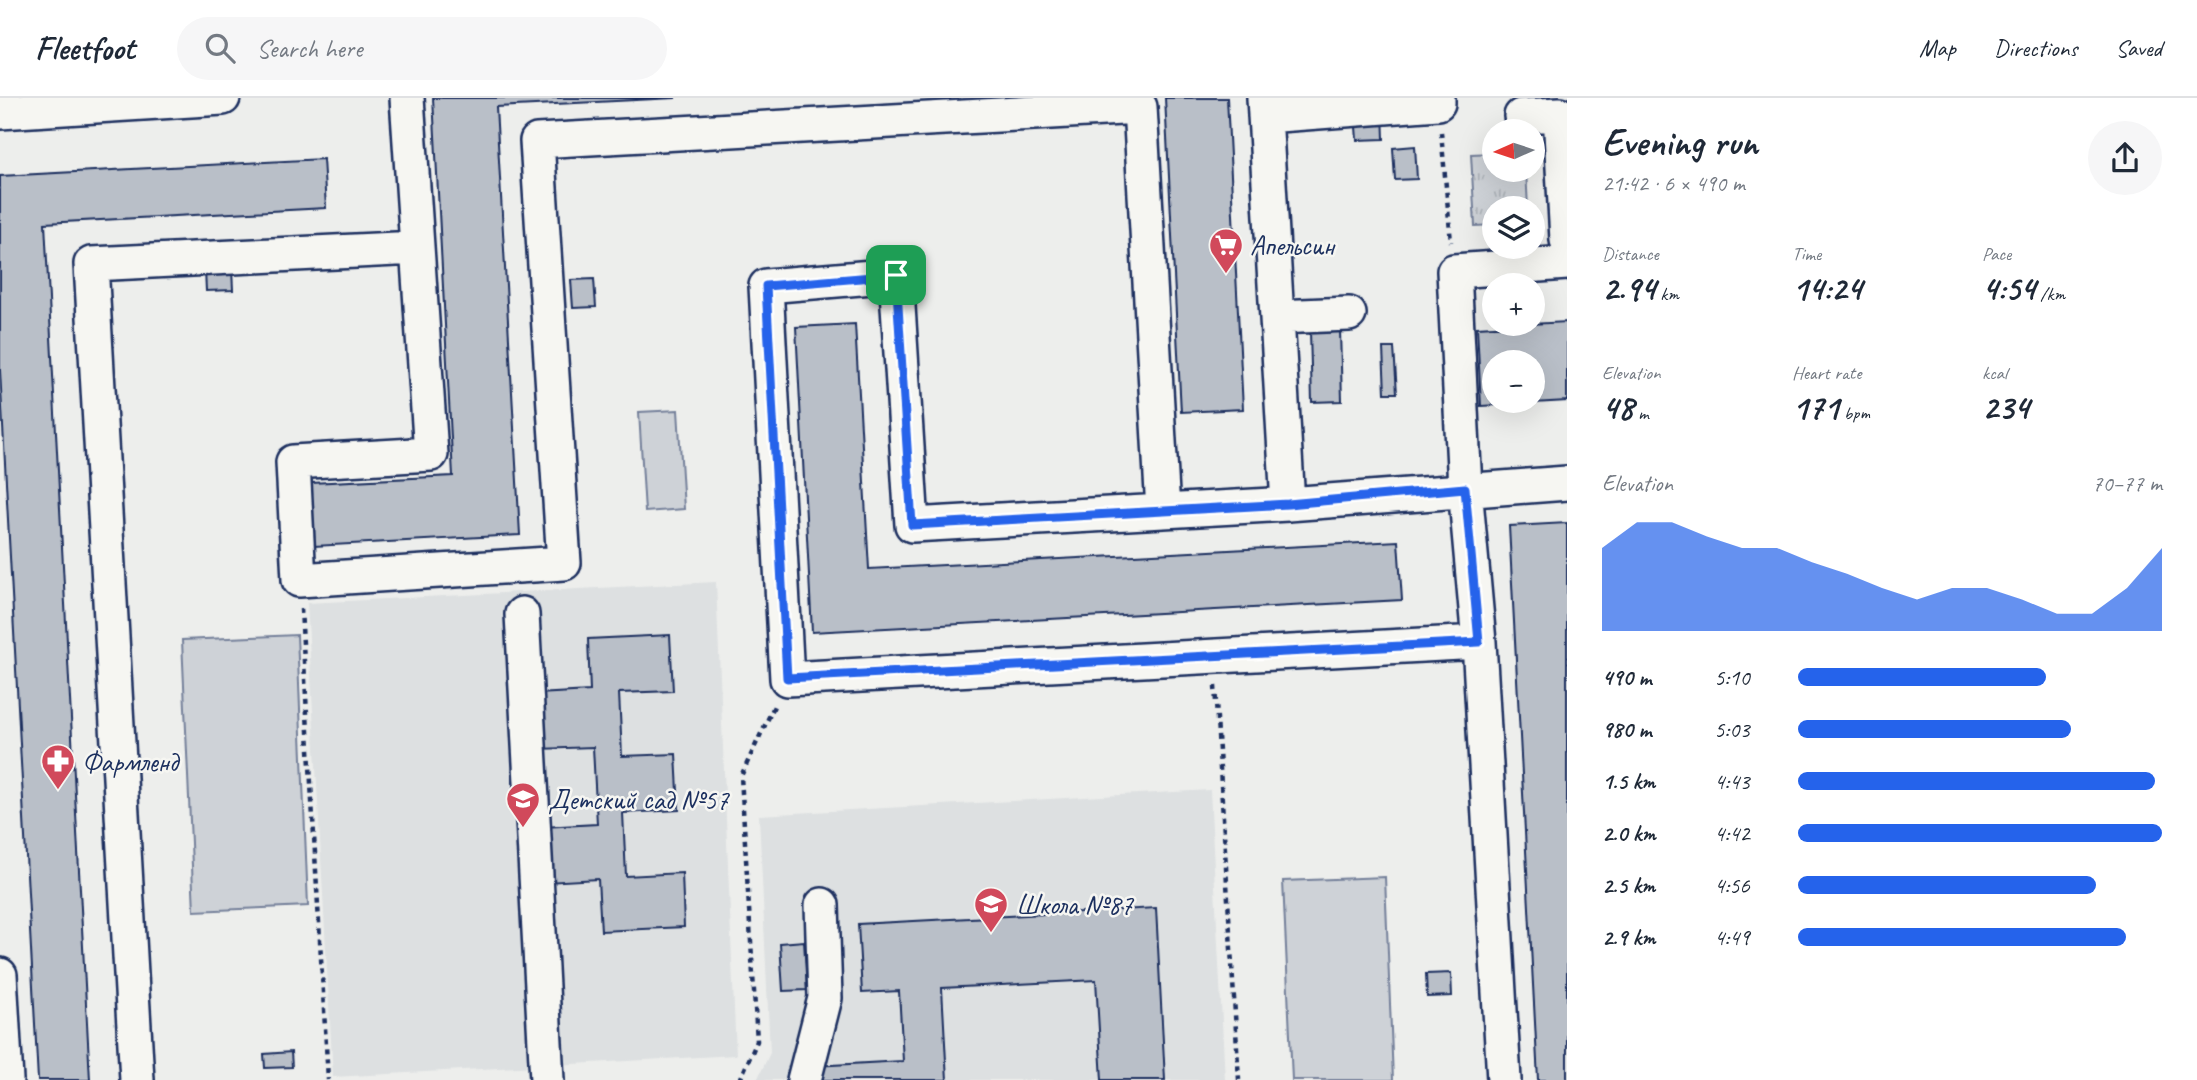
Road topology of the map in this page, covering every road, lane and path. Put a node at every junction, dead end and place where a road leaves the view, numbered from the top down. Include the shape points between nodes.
1 (223, 98) edge
2 (407, 98) edge
3 (1438, 101) edge
4 (1264, 107) edge
5 (0, 112) edge
6 (1521, 116) dead end
7 (1567, 240) edge
8 (417, 248) junction
9 (1567, 263) edge
10 (1454, 271) junction
11 (1349, 314) dead end
12 (1277, 317) junction
13 (1567, 483) edge
14 (1465, 488) junction
15 (1288, 504) junction
16 (1163, 511) junction
17 (299, 580) junction
18 (522, 614) dead end
19 (1479, 642) junction
20 (1213, 656) junction
21 (787, 678) junction
22 (822, 905) dead end
23 (0, 975) edge
24 (6, 1080) edge
25 (137, 1080) edge
26 (328, 1080) edge
27 (547, 1080) edge
28 (740, 1080) edge
29 (804, 1080) edge
30 (1239, 1080) edge
31 (1504, 1080) edge

1 - 5 lane
2 - 8 lane
3 - 4 lane
3 - 10 path
4 - 12 lane
6 - 7 lane via 1560,114
8 - 17 lane via 431,454 293,462
8 - 25 lane via 91,264
9 - 10 lane
10 - 14 lane
11 - 12 lane
12 - 15 lane
13 - 14 lane
14 - 15 lane
14 - 19 lane
15 - 16 lane
16 - 17 lane via 1140,107 537,141 564,563
16 - 21 lane via 912,525 896,275 766,286
17 - 26 path
18 - 27 lane
19 - 20 lane
19 - 31 lane
20 - 21 lane
20 - 30 path
21 - 28 path via 741,776 757,1041
22 - 29 lane via 825,998
23 - 24 lane

